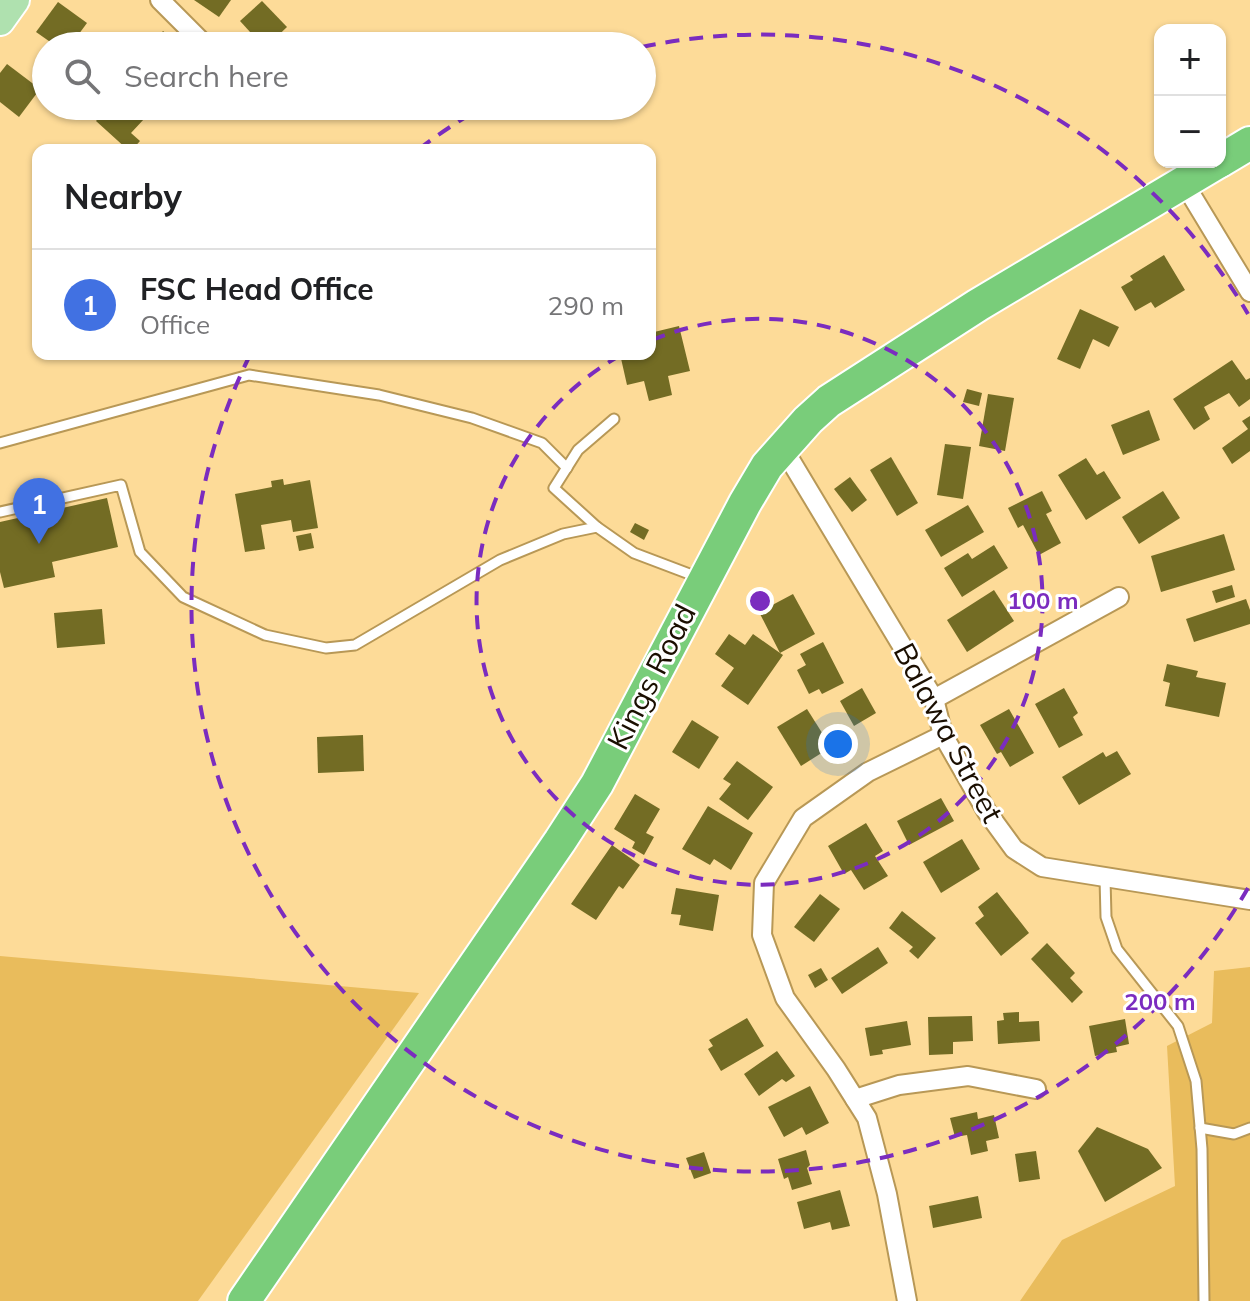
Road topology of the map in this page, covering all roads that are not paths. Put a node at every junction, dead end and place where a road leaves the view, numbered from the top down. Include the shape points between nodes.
1 (15, 0) edge
2 (160, 0) edge
3 (0, 21) edge
4 (192, 32) edge
5 (1250, 143) edge
6 (1226, 157) edge
7 (1208, 168) edge
8 (1184, 183) junction
9 (1250, 292) edge
10 (614, 419) dead end
11 (0, 443) edge
12 (783, 448) junction
13 (567, 468) junction
14 (0, 512) edge
15 (597, 527) junction
16 (703, 579) junction
17 (1119, 597) dead end
18 (934, 699) junction
19 (943, 735) junction
20 (1105, 878) junction
21 (1250, 900) edge
22 (1036, 1089) dead end
23 (855, 1099) junction
24 (1200, 1128) junction
25 (1250, 1128) edge
26 (244, 1301) edge
27 (907, 1301) edge
28 (1204, 1301) edge

1 - 3 main road
2 - 4 street
5 - 6 highway, Kings Road
7 - 8 highway, Kings Road
8 - 9 street
8 - 12 highway, Kings Road via 829,401
10 - 13 lane via 578,450
11 - 13 lane via 249,375 379,395 472,418 542,443
12 - 16 highway, Kings Road via 755,486
12 - 18 street, Balawa Street
13 - 15 lane via 554,488
14 - 15 lane via 121,485 140,552 183,597 265,635 326,648 355,645 500,560 563,534
15 - 16 lane via 634,553
16 - 26 highway, Kings Road via 568,830
17 - 18 street
18 - 19 street, Balawa Street
19 - 20 street, Balawa Street via 1014,849 1042,867
19 - 23 street via 868,772 803,818 764,883 762,935 785,998
20 - 21 street, Balawa Street
20 - 24 lane via 1106,917 1117,949 1178,1026 1196,1081
22 - 23 street via 968,1076 899,1085
23 - 27 street via 867,1118 887,1194
24 - 25 lane via 1234,1134
24 - 28 lane

